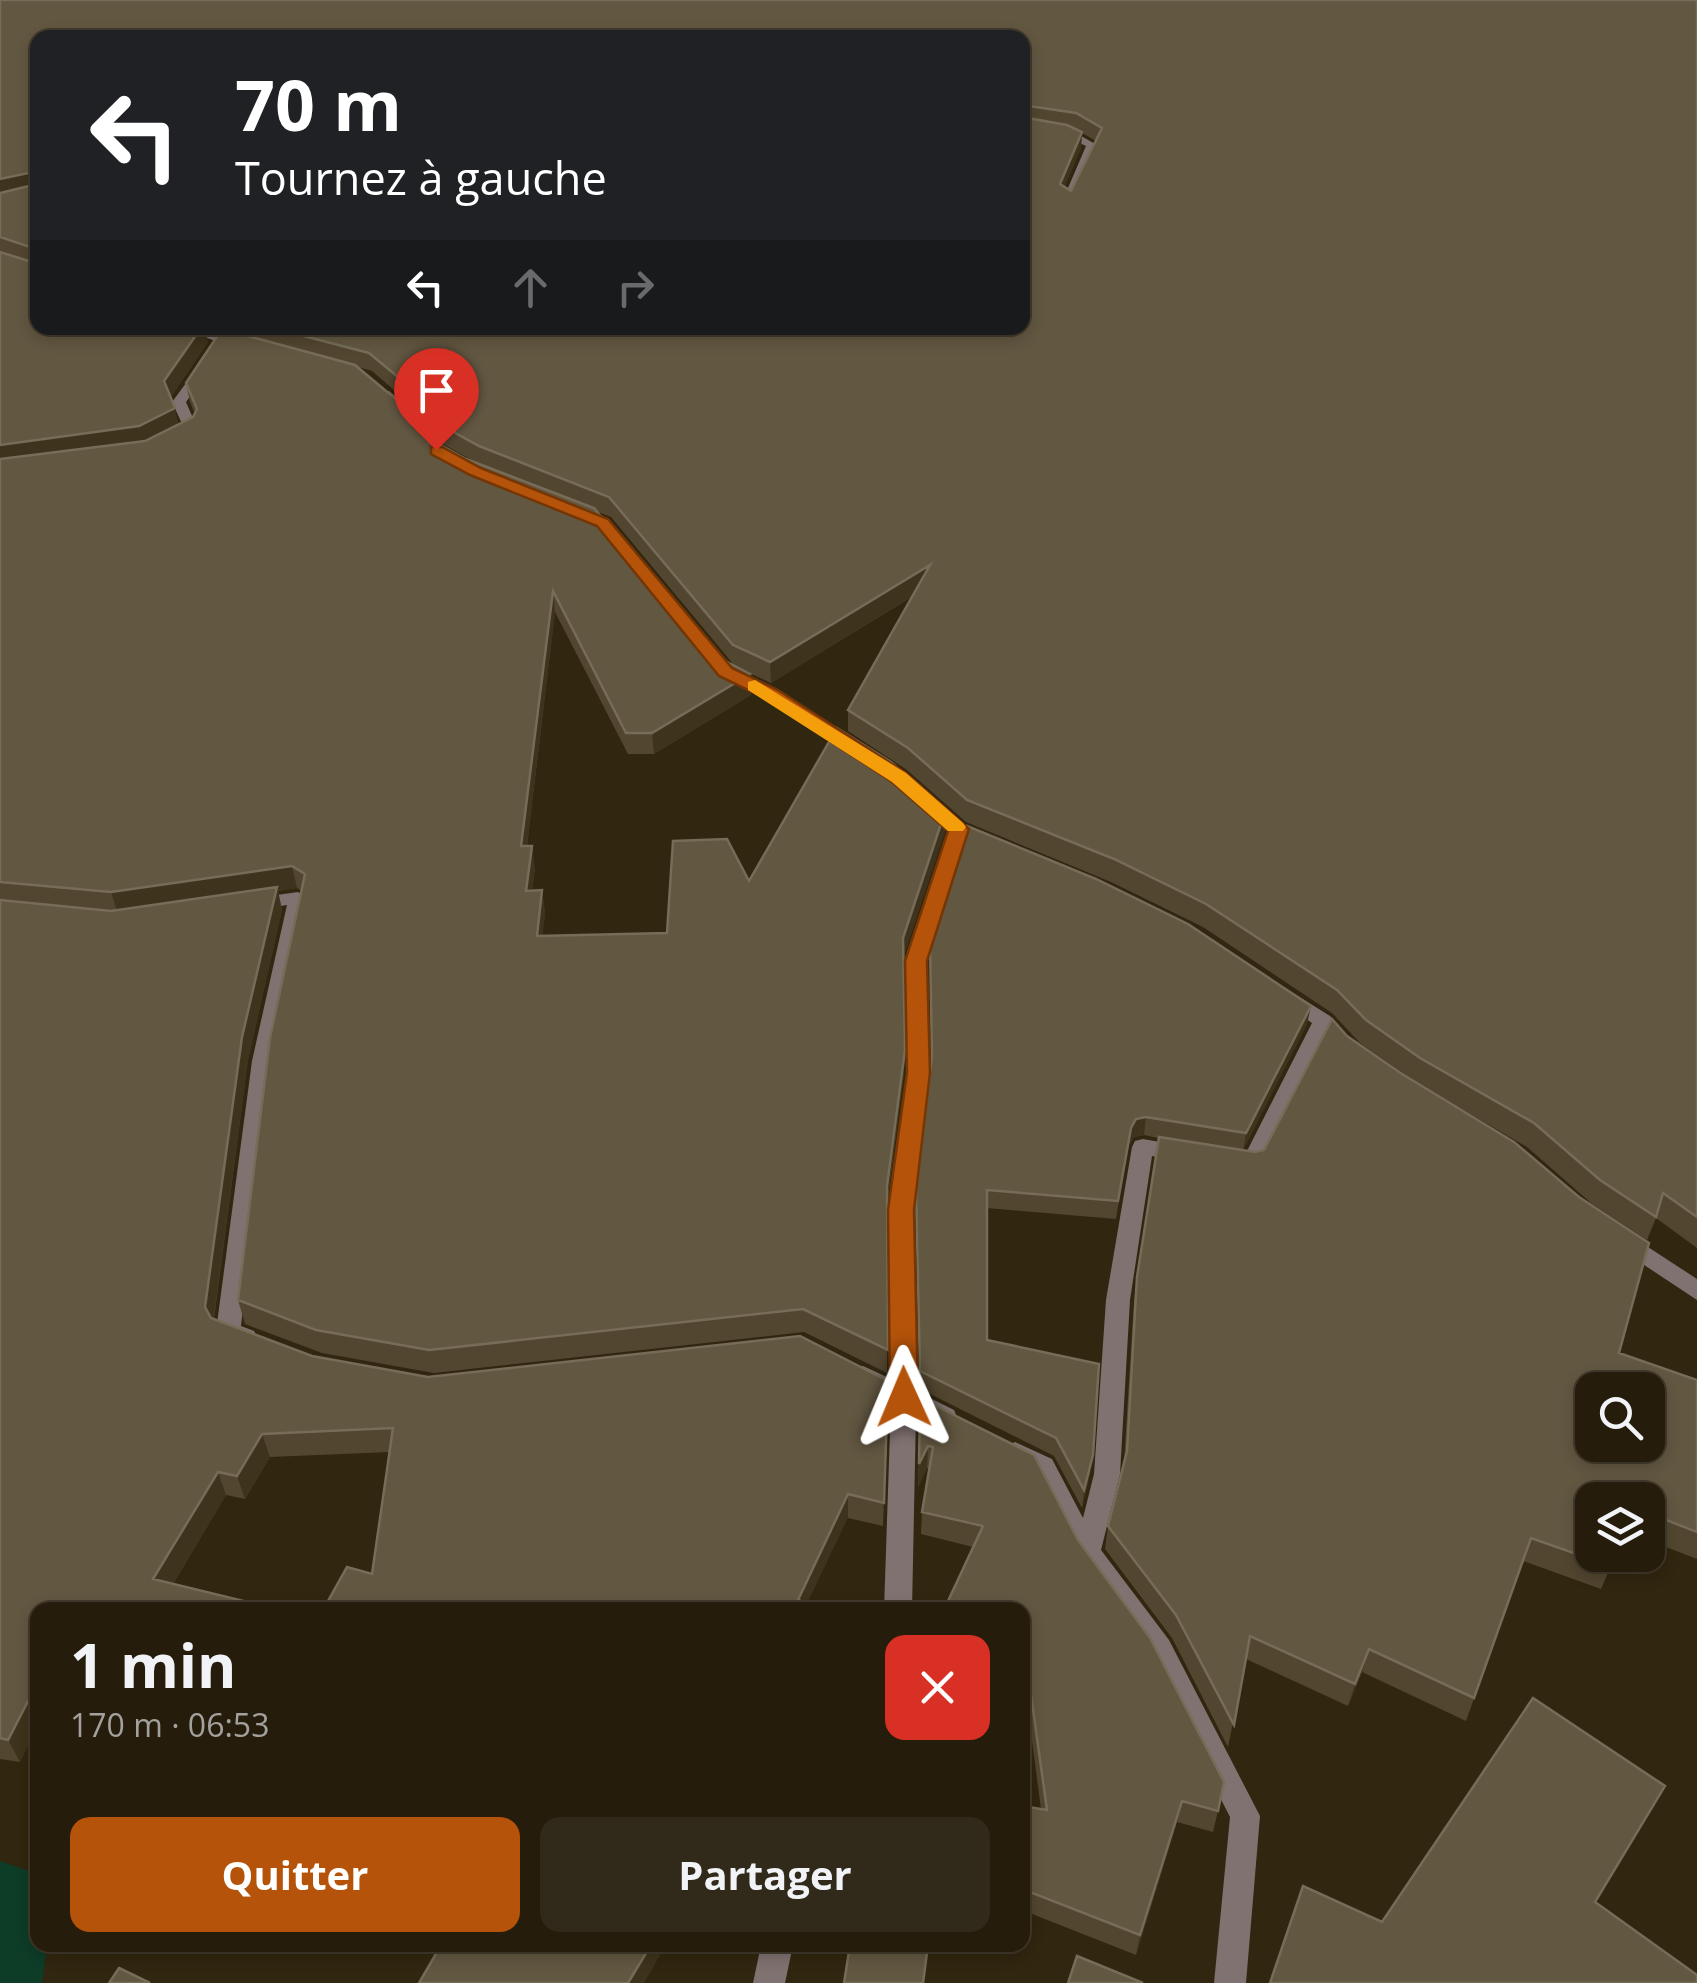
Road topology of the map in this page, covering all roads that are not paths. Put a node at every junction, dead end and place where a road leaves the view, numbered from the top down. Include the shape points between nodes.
1 (1030, 127) edge
2 (1067, 202) edge
3 (205, 335) edge
4 (220, 340) junction
5 (256, 350) edge
6 (365, 378) edge
7 (162, 445) edge
8 (436, 450) edge
9 (715, 659) edge
10 (868, 758) edge
11 (914, 790) edge
12 (958, 829) junction
13 (1012, 852) edge
14 (226, 908) edge
15 (1275, 988) edge
16 (1323, 1020) junction
17 (1364, 1060) edge
18 (1610, 1231) edge
19 (1697, 1291) edge
20 (264, 1345) edge
21 (837, 1363) edge
22 (904, 1397) junction
23 (1088, 1552) junction
24 (898, 1602) edge
25 (776, 1952) edge
26 (769, 1983) edge
27 (1230, 1983) edge

1 - 2 street via 1090,143
3 - 4 street
4 - 5 street
4 - 7 street via 179,402 190,430
6 - 8 street via 410,416
9 - 10 street
11 - 12 street
12 - 13 street
12 - 22 street via 916,961 918,1073 901,1210
14 - 20 street via 298,898 262,1061 228,1331
15 - 16 street
16 - 17 street
16 - 23 street via 1251,1164 1142,1148 1118,1300 1107,1474
18 - 19 street
21 - 22 street
22 - 23 street via 1043,1467
22 - 24 street
23 - 27 street via 1159,1648 1245,1816
25 - 26 street

